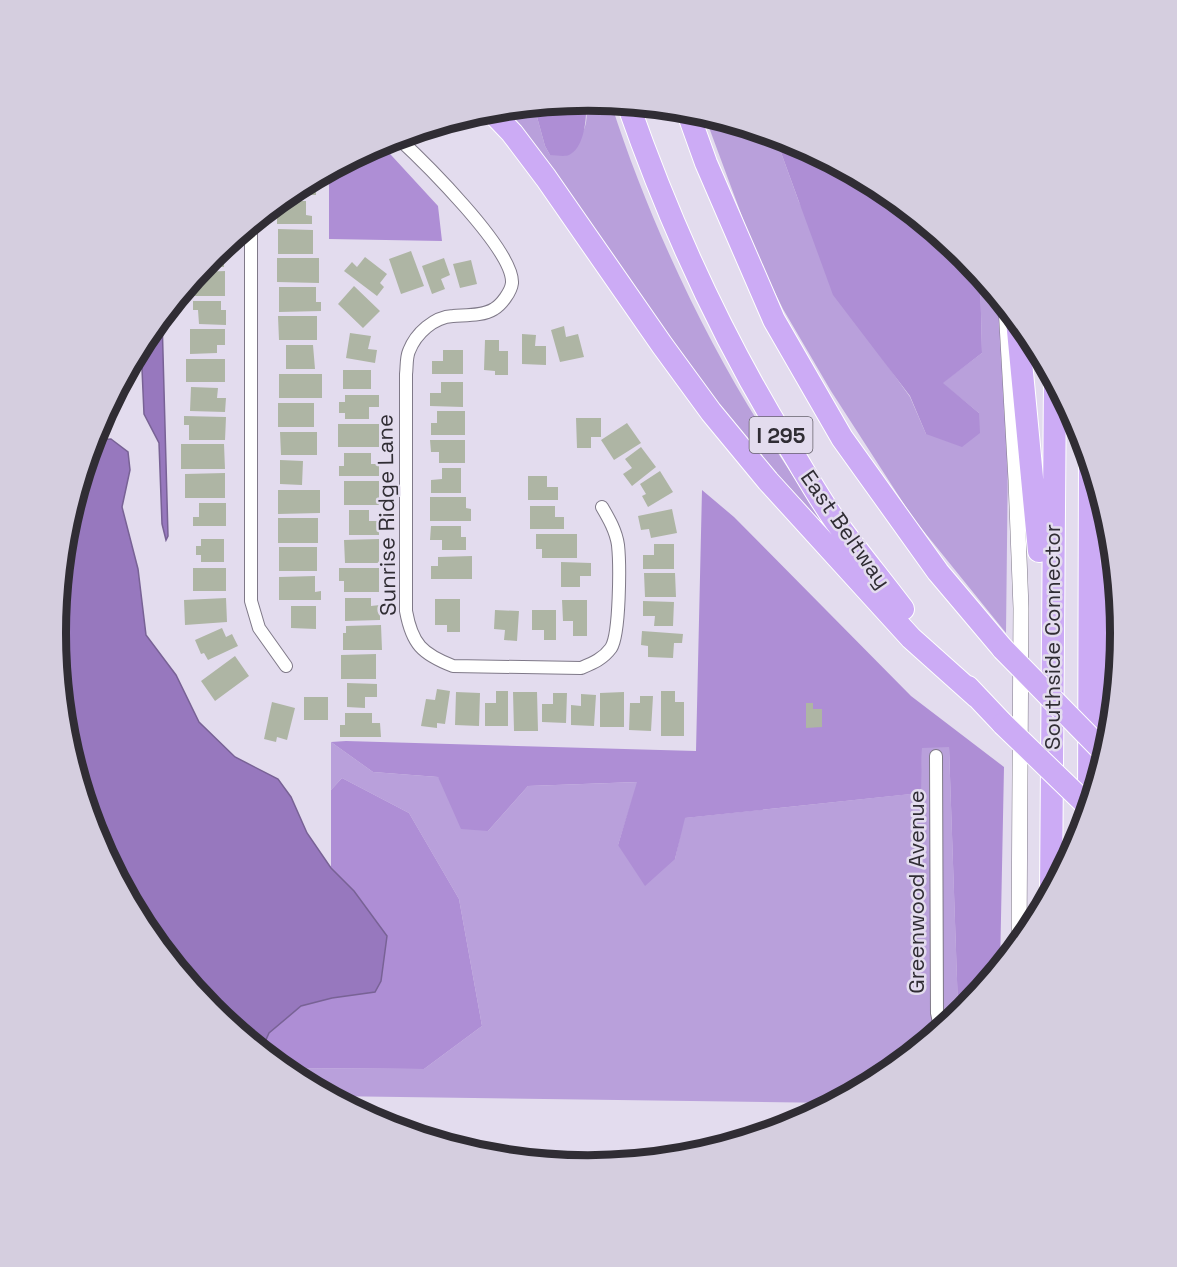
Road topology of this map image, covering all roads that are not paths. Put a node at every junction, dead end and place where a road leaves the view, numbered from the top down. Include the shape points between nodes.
1 (631, 113) edge
2 (502, 118) edge
3 (499, 119) edge
4 (691, 121) edge
5 (512, 132) junction
6 (406, 145) edge
7 (251, 235) edge
8 (1007, 320) edge
9 (1019, 337) edge
10 (1054, 396) edge
11 (1090, 488) edge
12 (602, 507) dead end
13 (1110, 594) edge
14 (1052, 614) junction
15 (286, 666) dead end
16 (977, 697) junction
17 (1098, 746) edge
18 (1097, 750) edge
19 (936, 756) dead end
20 (1090, 779) edge
21 (1083, 802) edge
22 (1051, 876) edge
23 (1019, 929) edge
24 (939, 1021) edge

1 - 16 highway, East Beltway / I 295 via 681,242 763,405 836,521 916,626
2 - 5 highway
3 - 5 highway
4 - 17 highway, I 295, bridge via 774,320 842,438 938,572 1003,649
5 - 16 highway via 711,412 911,639
6 - 12 street, Sunrise Ridge Lane via 465,206 504,256 512,283 494,310 450,316 430,324 408,353 406,610 410,631 421,649 433,659 453,666 580,668 599,661 612,647 618,626 618,545
7 - 15 street via 251,600 259,628
8 - 23 street via 1021,608
9 - 14 highway via 1041,569
10 - 14 highway, Southside Connector
11 - 20 highway, Southside Connector
13 - 18 highway
14 - 22 highway, Southside Connector
16 - 21 highway, East Beltway / I 295, bridge
19 - 24 street, Greenwood Avenue

